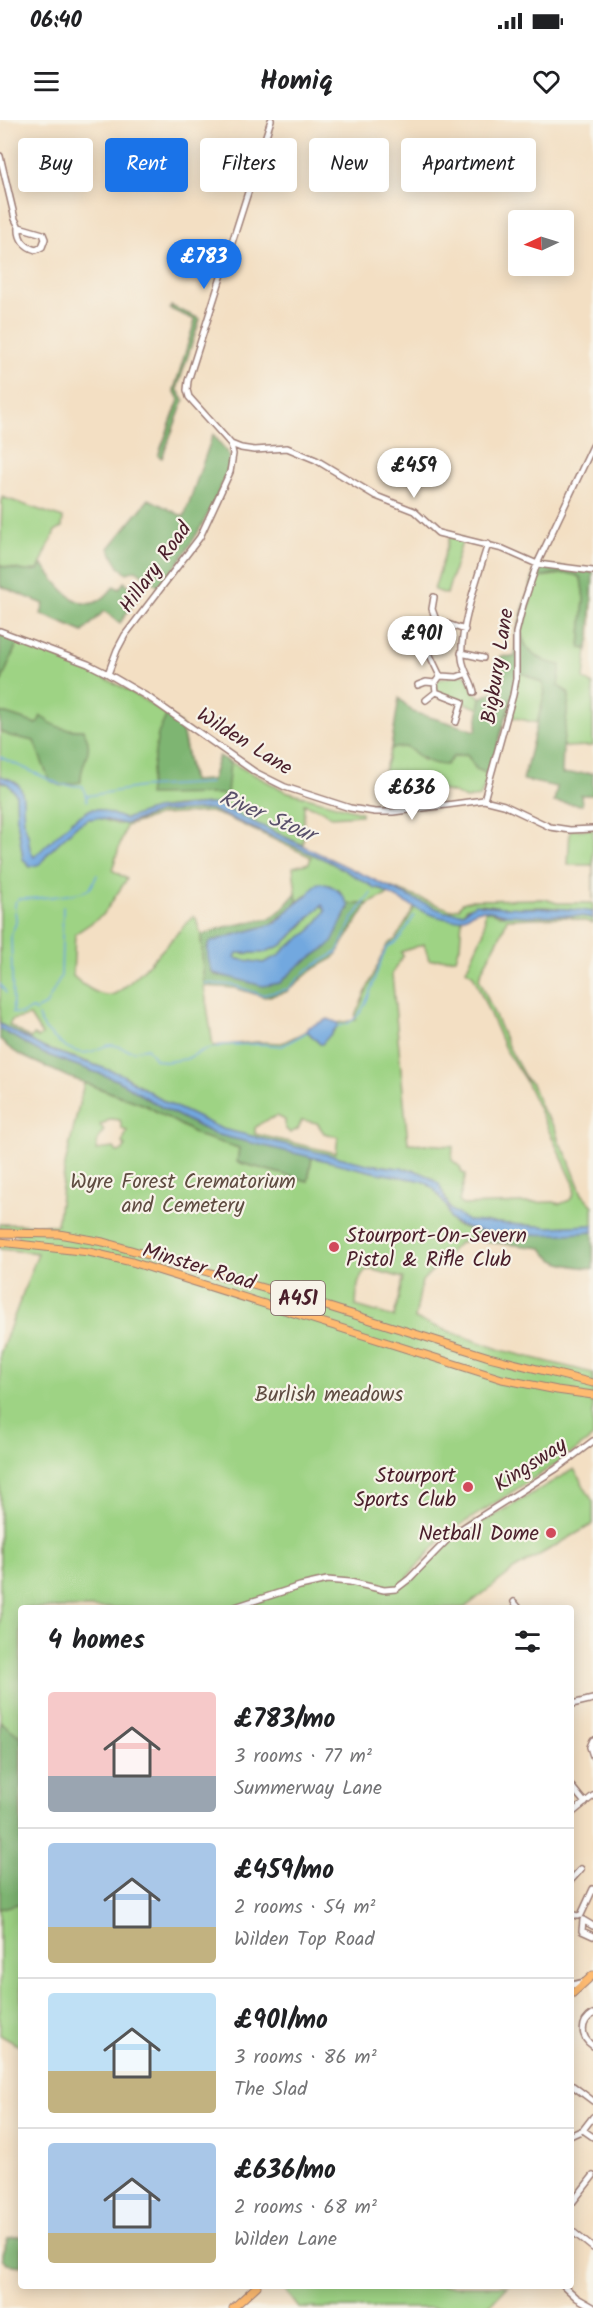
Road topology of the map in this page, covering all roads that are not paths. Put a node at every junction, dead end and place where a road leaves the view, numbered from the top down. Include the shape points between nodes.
1 (271, 120) edge
2 (0, 156) edge
3 (19, 227) junction
4 (231, 444) junction
5 (593, 446) edge
6 (488, 544) junction
7 (530, 561) junction
8 (537, 564) junction
9 (593, 571) edge
10 (534, 572) junction
11 (434, 597) dead end
12 (465, 630) junction
13 (0, 631) edge
14 (426, 647) dead end
15 (461, 653) junction
16 (483, 658) dead end
17 (108, 674) junction
18 (465, 674) junction
19 (440, 676) junction
20 (435, 683) junction
21 (418, 685) dead end
22 (436, 692) junction
23 (469, 693) junction
24 (426, 700) dead end
25 (456, 722) dead end
26 (484, 800) junction
27 (593, 829) edge
28 (0, 1233) edge
29 (0, 1242) edge
30 (593, 1384) edge
31 (593, 1395) edge
32 (593, 1442) edge
33 (514, 1602) dead end
34 (241, 1605) edge
35 (516, 1605) edge
36 (593, 1699) edge
37 (574, 1704) edge
38 (593, 1740) edge
39 (593, 1756) edge
40 (574, 1789) edge
41 (593, 1796) edge
42 (585, 1803) junction
43 (574, 1811) edge
44 (581, 1869) dead end
45 (574, 1877) edge
46 (593, 1888) edge
47 (585, 1922) edge
48 (593, 1936) edge
49 (593, 1975) edge
50 (584, 1982) junction
51 (574, 1984) edge
52 (574, 1992) edge
53 (593, 2014) edge
54 (593, 2046) edge
55 (574, 2085) edge
56 (593, 2102) edge
57 (593, 2116) edge
58 (583, 2130) junction
59 (574, 2134) edge
60 (593, 2137) edge
61 (593, 2176) edge
62 (574, 2200) edge
63 (574, 2233) edge
64 (593, 2248) edge
65 (254, 2289) edge
66 (567, 2289) edge
67 (593, 2307) edge
68 (233, 2308) edge

1 - 4 street via 187,390
2 - 3 street
3 - 3 street via 43,234 42,247 36,250 24,243
4 - 6 street via 254,450 287,448 376,496 414,511 438,533
4 - 17 street, Hillary Road via 230,472 200,537 125,635
5 - 8 street, Bigbury Lane
6 - 7 street
6 - 12 street
7 - 8 street
7 - 10 street
8 - 9 street
8 - 10 street, Bigbury Lane
10 - 26 street, Bigbury Lane via 517,628 513,695
11 - 12 street via 435,620
12 - 15 street
13 - 17 street, Wilden Lane
14 - 19 street
15 - 16 street
15 - 18 street
17 - 26 street, Wilden Lane via 151,699 255,772 285,787 375,812
18 - 19 street
18 - 23 street
19 - 20 street
20 - 21 street
20 - 22 street
22 - 23 street
22 - 24 street
23 - 25 street
26 - 27 street, Wilden Lane via 550,827
28 - 30 main road, Minster Road / A451 via 60,1234 103,1242 489,1357
29 - 31 main road, Minster Road / A451 via 89,1252 132,1262 502,1379
32 - 34 street, Kingsway via 453,1534 396,1589 327,1580
33 - 35 street
36 - 37 street
38 - 39 street
40 - 42 street
41 - 42 street
42 - 43 street
44 - 45 street
46 - 47 street
47 - 48 street via 582,1931
49 - 50 main road
50 - 51 street
50 - 52 main road
53 - 54 street via 583,2027 585,2038
55 - 56 street
57 - 58 street
58 - 59 street
58 - 60 street
61 - 62 street
63 - 64 street
65 - 68 main road
66 - 67 street

